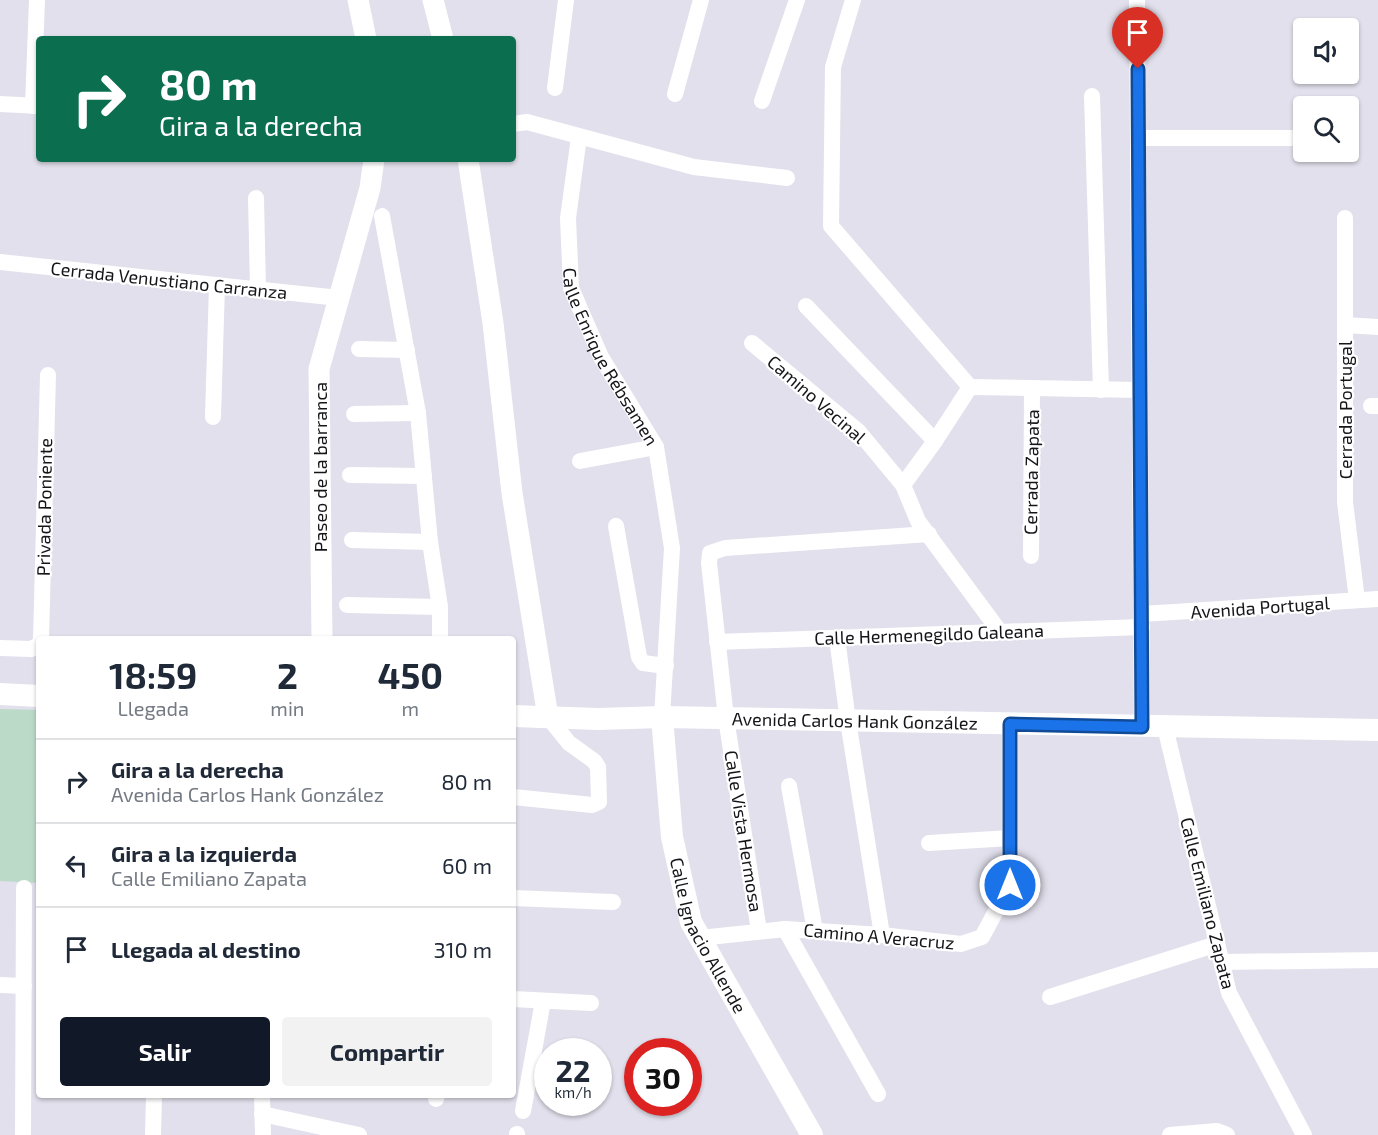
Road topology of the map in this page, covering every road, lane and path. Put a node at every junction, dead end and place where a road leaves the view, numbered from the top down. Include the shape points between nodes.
1 (37, 0) edge
2 (358, 0) edge
3 (433, 0) edge
4 (567, 0) edge
5 (701, 0) edge
6 (797, 0) edge
7 (852, 0) edge
8 (1137, 0) edge
9 (37, 36) edge
10 (365, 36) edge
11 (442, 36) edge
12 (555, 88) dead end
13 (675, 94) dead end
14 (1092, 96) dead end
15 (762, 101) dead end
16 (0, 104) edge
17 (36, 106) edge
18 (516, 124) edge
19 (579, 137) junction
20 (1138, 138) junction
21 (1293, 138) edge
22 (374, 162) edge
23 (468, 162) edge
24 (787, 178) dead end
25 (256, 198) dead end
26 (382, 216) dead end
27 (1345, 218) dead end
28 (0, 262) edge
29 (217, 285) junction
30 (258, 289) junction
31 (339, 298) junction
32 (806, 306) dead end
33 (1345, 325) junction
34 (1378, 327) edge
35 (752, 343) dead end
36 (359, 349) dead end
37 (407, 350) junction
38 (48, 375) dead end
39 (970, 387) junction
40 (1032, 389) junction
41 (1101, 390) junction
42 (1140, 390) junction
43 (418, 413) junction
44 (354, 414) dead end
45 (213, 417) dead end
46 (935, 441) junction
47 (656, 447) junction
48 (580, 461) dead end
49 (350, 475) dead end
50 (424, 476) junction
51 (903, 485) junction
52 (616, 526) dead end
53 (929, 534) junction
54 (352, 540) dead end
55 (430, 542) junction
56 (1031, 556) dead end
57 (1378, 599) edge
58 (1357, 600) junction
59 (347, 605) dead end
60 (440, 607) junction
61 (1142, 620) junction
62 (1000, 632) junction
63 (41, 636) edge
64 (322, 636) edge
65 (440, 636) edge
66 (837, 638) junction
67 (717, 642) junction
68 (36, 646) edge
69 (0, 648) edge
70 (666, 666) junction
71 (0, 694) edge
72 (36, 696) edge
73 (516, 716) edge
74 (548, 717) junction
75 (662, 717) junction
76 (726, 718) junction
77 (848, 721) junction
78 (1010, 724) junction
79 (1142, 727) junction
80 (1165, 727) junction
81 (1378, 730) edge
82 (789, 786) dead end
83 (516, 797) edge
84 (1010, 838) junction
85 (929, 843) dead end
86 (24, 888) dead end
87 (516, 898) edge
88 (613, 902) dead end
89 (785, 929) junction
90 (759, 931) junction
91 (815, 931) junction
92 (882, 935) junction
93 (700, 938) junction
94 (1217, 944) junction
95 (31, 950) edge
96 (1378, 960) edge
97 (1222, 962) junction
98 (0, 984) edge
99 (29, 996) edge
100 (1050, 997) dead end
101 (516, 999) edge
102 (543, 1001) junction
103 (591, 1003) dead end
104 (878, 1094) dead end
105 (154, 1098) edge
106 (262, 1098) edge
107 (524, 1111) dead end
108 (262, 1114) junction
109 (347, 1134) edge
110 (23, 1135) edge
111 (153, 1135) edge
112 (262, 1135) edge
113 (813, 1135) edge
114 (1170, 1135) edge
115 (1227, 1135) edge
116 (1304, 1135) edge

1 - 9 street
2 - 10 street
3 - 11 street
4 - 12 street
5 - 13 street
6 - 15 street
7 - 39 street via 833,67 831,226
8 - 20 street
14 - 41 street
16 - 17 street
18 - 19 street via 527,122
19 - 24 street via 694,167
19 - 47 street, Calle Enrique Rébsamen via 568,218 571,288 601,357
20 - 21 street
20 - 42 street
22 - 31 street, Paseo de la barranca
23 - 74 street via 493,323 512,493
25 - 30 street
26 - 37 street
27 - 33 street, Cerrada Portugal
28 - 29 street, Cerrada Venustiano Carranza
29 - 30 street, Cerrada Venustiano Carranza
29 - 45 street
30 - 31 street, Cerrada Venustiano Carranza
31 - 64 street, Paseo de la barranca via 319,369
32 - 46 street
33 - 34 street
33 - 58 street, Cerrada Portugal via 1345,502
35 - 51 street, Camino Vecinal via 859,432
36 - 37 street
37 - 43 street
38 - 63 street, Privada Poniente
39 - 40 street
39 - 46 street
40 - 41 street
40 - 56 street, Cerrada Zapata
41 - 42 street
42 - 61 street
43 - 44 street
43 - 50 street
46 - 51 street
47 - 48 street
47 - 70 street, Calle Enrique Rébsamen via 672,548
49 - 50 street
50 - 55 street
51 - 53 street via 918,520
52 - 70 street via 639,657 643,663
53 - 62 street
53 - 67 street, Calle Vista Hermosa via 725,548 710,553
54 - 55 street
55 - 60 street
57 - 58 street, Avenida Portugal
58 - 61 street, Avenida Portugal
59 - 60 street
60 - 65 street
61 - 62 street, Calle Hermenegildo Galeana
61 - 79 street
62 - 66 street, Calle Hermenegildo Galeana
66 - 67 street, Calle Hermenegildo Galeana
66 - 77 street
67 - 76 street, Calle Vista Hermosa
68 - 69 street
70 - 75 street, Calle Enrique Rébsamen
71 - 72 main road
73 - 74 main road, Avenida Carlos Hank González
74 - 75 main road, Avenida Carlos Hank González
74 - 83 street via 569,743 598,767 599,802 592,805
75 - 76 main road, Avenida Carlos Hank González
75 - 93 main road, Calle Ignacio Allende via 672,837 691,922
76 - 77 main road, Avenida Carlos Hank González
76 - 90 street, Calle Vista Hermosa
77 - 78 main road, Avenida Carlos Hank González
77 - 92 street
78 - 79 main road, Avenida Carlos Hank González
78 - 84 street, Camino A Veracruz
79 - 80 main road, Avenida Carlos Hank González
80 - 81 main road, Avenida Carlos Hank González
80 - 94 street, Calle Emiliano Zapata
82 - 91 street
84 - 85 street
84 - 92 street, Camino A Veracruz via 1010,885 982,937 962,944
86 - 95 street
87 - 88 street
89 - 90 street, Camino A Veracruz
89 - 91 street, Camino A Veracruz
89 - 104 street
90 - 93 street, Camino A Veracruz
91 - 92 street, Camino A Veracruz
93 - 113 main road, Calle Ignacio Allende
94 - 97 street, Calle Emiliano Zapata
94 - 100 street
95 - 99 street
96 - 97 street
97 - 116 street, Calle Emiliano Zapata via 1229,993
98 - 99 street
99 - 110 street
101 - 102 street
102 - 103 street
102 - 107 street
105 - 111 street
106 - 108 street
108 - 109 street
108 - 112 street
114 - 115 street via 1217,1131

